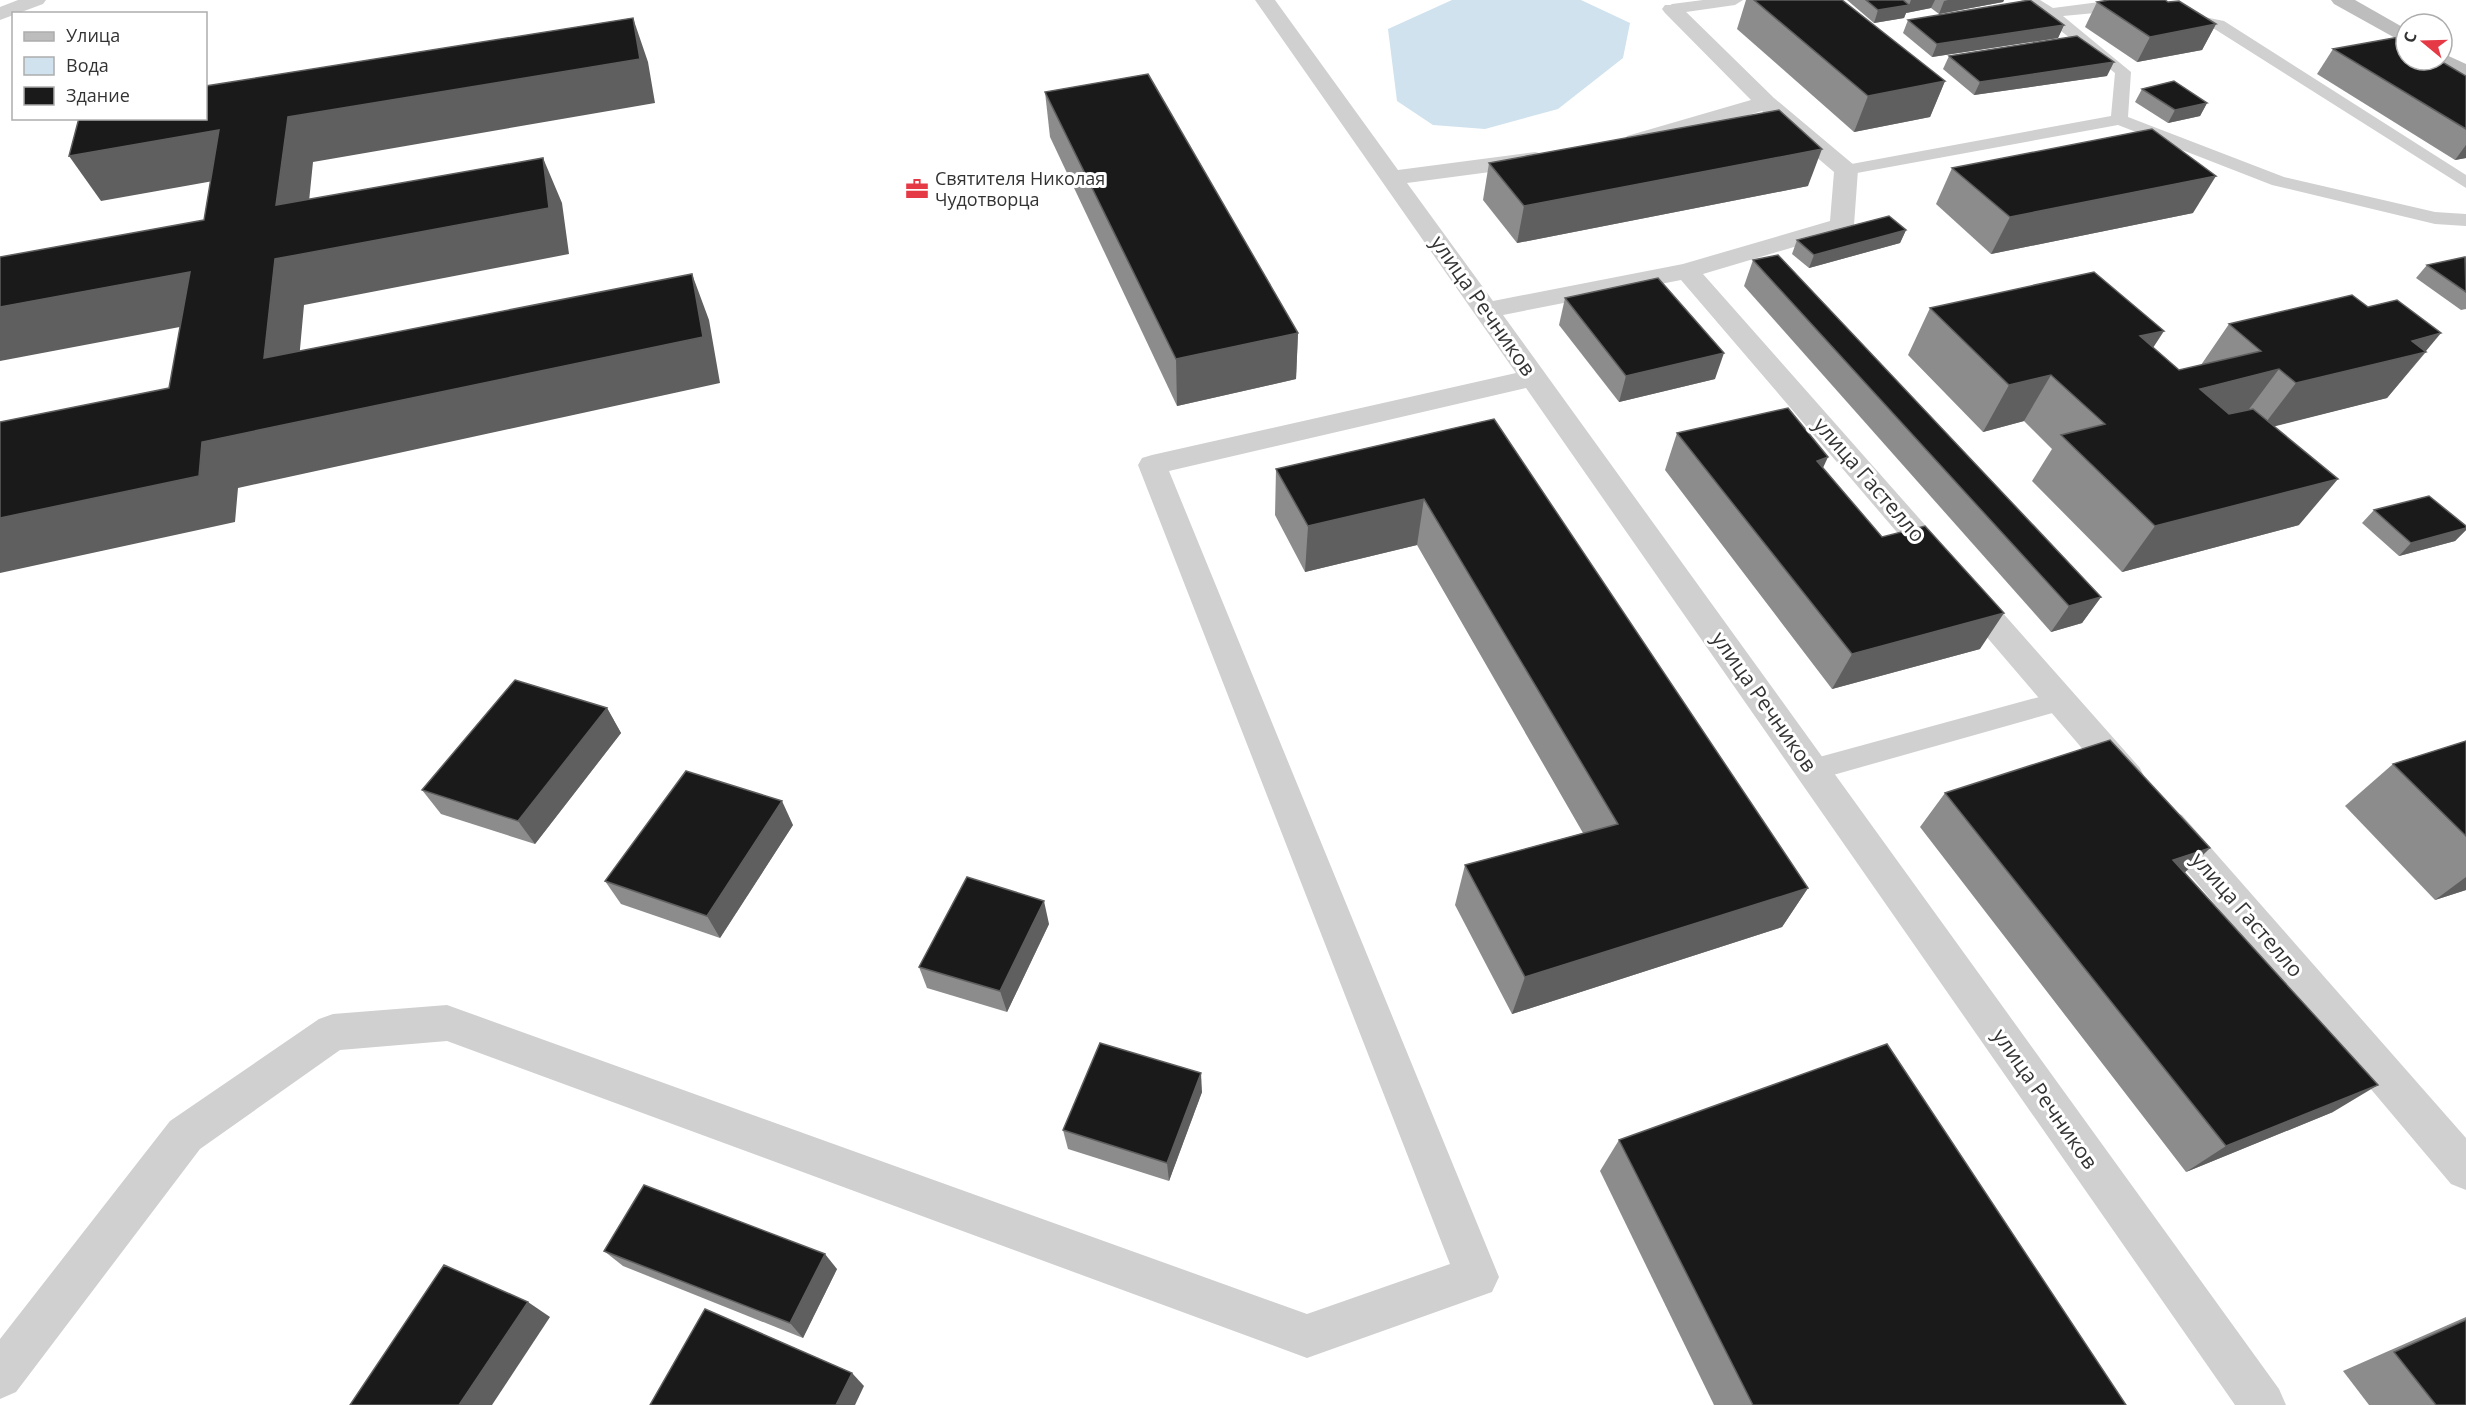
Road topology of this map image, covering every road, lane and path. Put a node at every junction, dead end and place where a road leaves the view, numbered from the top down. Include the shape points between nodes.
1 (36, 0) edge
2 (1265, 0) edge
3 (1735, 0) edge
4 (2029, 0) edge
5 (2341, 0) edge
6 (2142, 8) edge
7 (1672, 9) joint
8 (2050, 13) junction
9 (2163, 13) edge
10 (0, 14) edge
11 (2394, 31) edge
12 (1766, 103) junction
13 (2119, 120) junction
14 (1618, 146) edge
15 (1559, 156) edge
16 (1846, 170) junction
17 (1393, 178) junction
18 (2466, 183) edge
19 (2466, 220) edge
20 (1687, 271) junction
21 (1484, 310) junction
22 (1534, 378) junction
23 (2061, 701) junction
24 (1812, 770) junction
25 (2466, 1169) edge
26 (0, 1376) edge
27 (2263, 1405) edge

1 - 10 street
2 - 17 street, улица Речников
3 - 7 lane
4 - 8 lane
5 - 11 street
6 - 8 lane via 2120,4
7 - 12 street
8 - 13 lane via 2122,72
9 - 18 lane via 2218,24
12 - 14 street
12 - 16 street
13 - 16 lane
13 - 19 lane via 2278,181 2435,218
15 - 17 street
16 - 20 street via 1842,225
17 - 21 street, улица Речников
20 - 21 street
20 - 23 street, улица Гастелло
21 - 22 street, улица Речников
22 - 24 street, улица Речников
22 - 26 street via 1152,465 1477,1277 1307,1336 447,1023 333,1032 185,1135
23 - 24 lane
23 - 25 street, улица Гастелло
24 - 27 street, улица Речников

